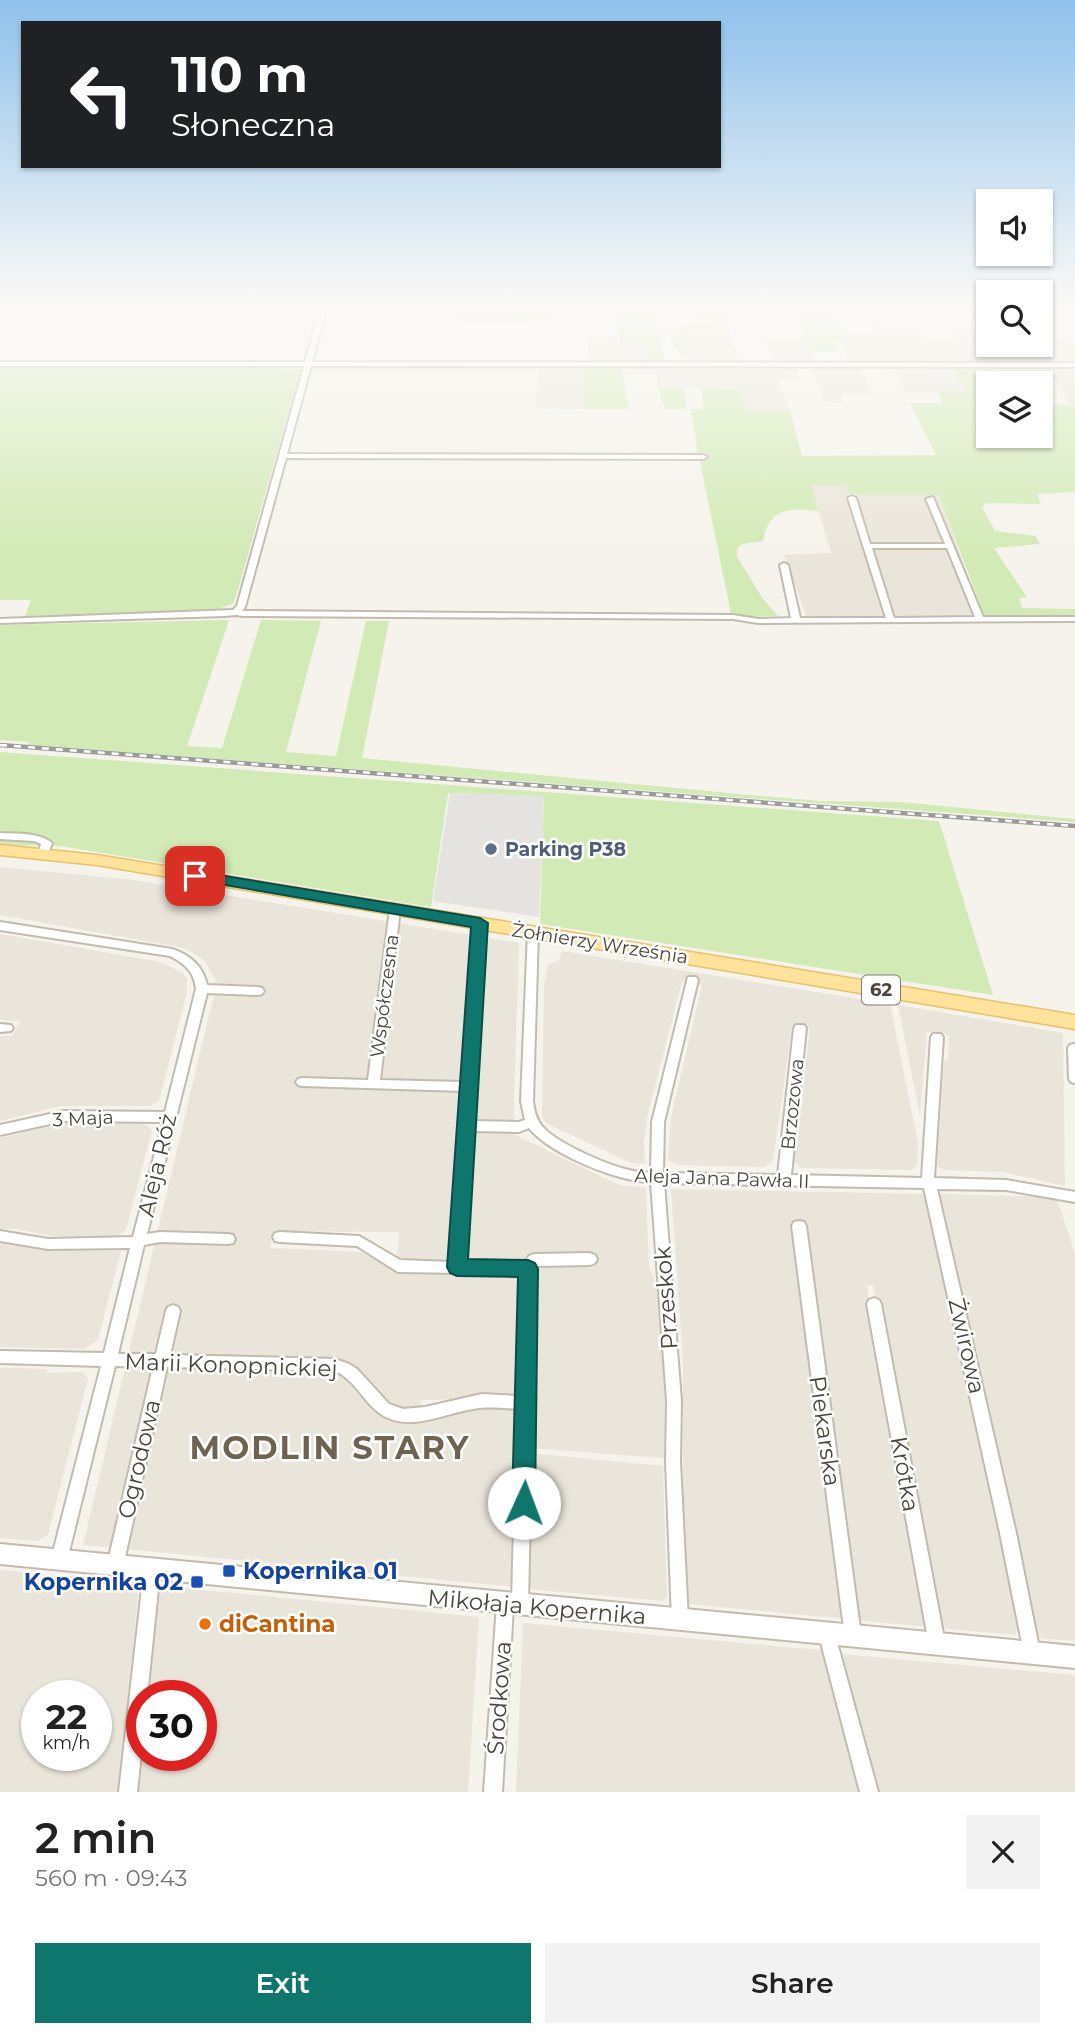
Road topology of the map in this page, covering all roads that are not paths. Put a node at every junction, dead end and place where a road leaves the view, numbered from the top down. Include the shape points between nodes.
1 (302, 390) edge
2 (284, 456) junction
3 (703, 457) dead end
4 (852, 498) dead end
5 (930, 499) dead end
6 (867, 546) junction
7 (949, 546) junction
8 (783, 565) dead end
9 (236, 612) junction
10 (1075, 619) edge
11 (796, 620) junction
12 (891, 620) junction
13 (980, 620) junction
14 (0, 621) edge
15 (0, 836) edge
16 (0, 850) edge
17 (44, 852) junction
18 (395, 909) junction
19 (480, 923) junction
20 (0, 926) edge
21 (533, 932) junction
22 (692, 980) dead end
23 (202, 989) junction
24 (258, 991) dead end
25 (1075, 1022) edge
26 (800, 1028) dead end
27 (937, 1037) dead end
28 (1074, 1048) edge
29 (1075, 1079) edge
30 (302, 1082) dead end
31 (374, 1083) junction
32 (469, 1087) junction
33 (168, 1117) junction
34 (533, 1122) junction
35 (467, 1126) junction
36 (0, 1130) edge
37 (657, 1178) junction
38 (784, 1181) junction
39 (929, 1184) junction
40 (1075, 1196) edge
41 (799, 1226) dead end
42 (0, 1236) edge
43 (281, 1237) dead end
44 (228, 1239) dead end
45 (140, 1241) junction
46 (590, 1259) dead end
47 (457, 1267) junction
48 (528, 1269) junction
49 (874, 1304) dead end
50 (173, 1311) dead end
51 (0, 1357) edge
52 (110, 1360) junction
53 (162, 1361) junction
54 (525, 1403) junction
55 (0, 1555) edge
56 (59, 1560) junction
57 (115, 1566) junction
58 (152, 1570) junction
59 (512, 1605) junction
60 (680, 1620) junction
61 (827, 1635) junction
62 (853, 1637) junction
63 (937, 1644) junction
64 (1032, 1653) junction
65 (1075, 1657) edge
66 (128, 1792) edge
67 (493, 1792) edge
68 (869, 1792) edge

1 - 2 street
2 - 3 street
2 - 9 street
4 - 6 street
5 - 7 street
6 - 7 street
6 - 12 street
7 - 13 street
8 - 11 street
9 - 11 street
9 - 14 street
10 - 13 street
11 - 12 street
12 - 13 street
15 - 17 street via 41,839 47,842
16 - 17 main road, Żołnierzy Września / 62
17 - 18 main road, Żołnierzy Września / 62
18 - 19 main road, Żołnierzy Września / 62
18 - 31 street, Współczesna
19 - 21 main road, Żołnierzy Września / 62
19 - 32 street
20 - 23 street via 172,953 196,967
21 - 25 main road, Żołnierzy Września / 62
21 - 34 street via 527,1101
22 - 37 street, Przeskok via 658,1122
23 - 24 street
23 - 33 street, Aleja Róż
26 - 38 street, Brzozowa
27 - 39 street, Żwirowa
28 - 29 street
30 - 31 street, Współczesna
31 - 32 street, Współczesna
32 - 35 street
33 - 36 street, 3 Maja via 64,1116
33 - 45 street, Aleja Róż
34 - 35 street via 519,1127
34 - 37 street, Aleja Jana Pawła II via 556,1143 615,1171
35 - 47 street
37 - 38 street, Aleja Jana Pawła II
37 - 60 street, Przeskok via 674,1401
38 - 39 street, Aleja Jana Pawła II
39 - 40 street, Aleja Jana Pawła II via 1006,1185
39 - 64 street, Żwirowa
41 - 62 street, Piekarska
42 - 45 street via 48,1244
43 - 47 street via 359,1241 398,1266
44 - 45 street via 160,1237
45 - 52 street, Aleja Róż
46 - 48 street via 534,1260
47 - 48 street
48 - 54 street, Środkowa
49 - 63 street, Krótka
50 - 53 street, Ogrodowa
51 - 52 street, Marii Konopnickiej
52 - 53 street, Marii Konopnickiej
52 - 56 street, Aleja Róż
53 - 54 street, Marii Konopnickiej via 346,1367 387,1411 400,1416 480,1401
53 - 57 street, Ogrodowa
54 - 59 street, Środkowa
55 - 56 street, Mikołaja Kopernika
56 - 57 street, Mikołaja Kopernika
57 - 58 street, Mikołaja Kopernika
58 - 59 street, Mikołaja Kopernika
58 - 66 street
59 - 60 street, Mikołaja Kopernika
59 - 67 street, Środkowa
60 - 61 street, Mikołaja Kopernika
61 - 62 street, Mikołaja Kopernika
61 - 68 street
62 - 63 street, Mikołaja Kopernika
63 - 64 street, Mikołaja Kopernika
64 - 65 street, Mikołaja Kopernika

